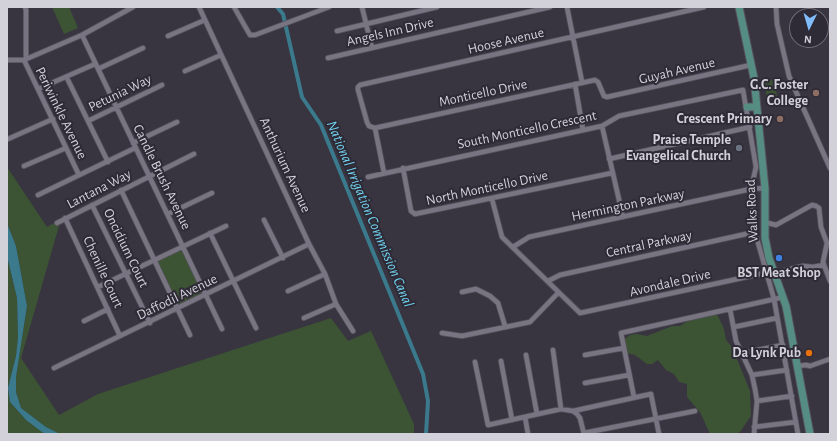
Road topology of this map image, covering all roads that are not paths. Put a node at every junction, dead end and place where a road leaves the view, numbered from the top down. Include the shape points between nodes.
1 (24, 7) edge
2 (133, 7) edge
3 (199, 7) edge
4 (234, 7) edge
5 (329, 7) edge
6 (362, 7) edge
7 (437, 7) edge
8 (550, 7) edge
9 (567, 7) edge
10 (704, 7) edge
11 (739, 7) edge
12 (776, 7) edge
13 (205, 20) junction
14 (366, 24) junction
15 (336, 31) dead end
16 (82, 35) junction
17 (168, 36) dead end
18 (573, 37) junction
19 (143, 48) dead end
20 (372, 48) junction
21 (221, 55) junction
22 (328, 58) dead end
23 (7, 60) edge
24 (25, 60) junction
25 (752, 65) junction
26 (96, 66) junction
27 (185, 71) dead end
28 (67, 78) junction
29 (595, 80) joint
30 (582, 82) junction
31 (162, 84) dead end
32 (575, 84) junction
33 (38, 89) junction
34 (116, 107) junction
35 (757, 107) junction
36 (747, 108) junction
37 (53, 119) junction
38 (88, 120) junction
39 (177, 122) dead end
40 (602, 126) junction
41 (750, 127) junction
42 (375, 128) junction
43 (582, 130) junction
44 (8, 139) dead end
45 (133, 143) junction
46 (66, 148) junction
47 (135, 148) junction
48 (194, 154) dead end
49 (609, 159) junction
50 (108, 162) junction
51 (24, 166) dead end
52 (403, 168) junction
53 (830, 168) edge
54 (384, 173) junction
55 (612, 173) junction
56 (79, 175) junction
57 (149, 176) junction
58 (368, 177) dead end
59 (765, 188) junction
60 (751, 189) junction
61 (120, 190) junction
62 (212, 193) dead end
63 (38, 195) dead end
64 (492, 199) junction
65 (92, 204) junction
66 (168, 214) junction
67 (622, 217) junction
68 (65, 218) junction
69 (264, 220) dead end
70 (764, 222) junction
71 (57, 223) dead end
72 (226, 226) dead end
73 (755, 232) junction
74 (210, 233) junction
75 (309, 244) junction
76 (182, 246) junction
77 (513, 247) junction
78 (283, 258) junction
79 (154, 260) junction
80 (824, 265) junction
81 (126, 273) junction
82 (765, 273) junction
83 (774, 273) junction
84 (326, 274) junction
85 (830, 280) edge
86 (548, 281) junction
87 (233, 282) junction
88 (98, 287) junction
89 (288, 291) dead end
90 (462, 292) dead end
91 (558, 293) junction
92 (205, 295) junction
93 (784, 297) junction
94 (774, 299) junction
95 (336, 304) junction
96 (108, 309) junction
97 (177, 309) junction
98 (730, 309) junction
99 (304, 318) dead end
100 (777, 318) junction
101 (84, 321) dead end
102 (150, 323) junction
103 (506, 326) junction
104 (734, 326) junction
105 (256, 328) dead end
106 (222, 329) dead end
107 (353, 331) dead end
108 (442, 333) dead end
109 (190, 335) dead end
110 (120, 336) junction
111 (783, 345) junction
112 (624, 348) junction
113 (553, 350) dead end
114 (742, 353) junction
115 (526, 355) dead end
116 (585, 355) dead end
117 (830, 358) edge
118 (501, 361) dead end
119 (475, 362) dead end
120 (797, 366) junction
121 (54, 368) dead end
122 (787, 370) junction
123 (629, 375) junction
124 (752, 375) junction
125 (585, 383) dead end
126 (792, 396) junction
127 (634, 397) junction
128 (757, 401) junction
129 (562, 409) junction
130 (573, 411) junction
131 (695, 411) dead end
132 (537, 414) junction
133 (525, 417) junction
134 (656, 419) junction
135 (512, 420) junction
136 (796, 422) junction
137 (754, 427) junction
138 (528, 434) edge
139 (584, 434) edge
140 (659, 434) edge
141 (754, 434) edge
142 (798, 434) edge
143 (810, 434) edge

1 - 24 street
2 - 16 street
3 - 13 street, Anthurium Avenue
4 - 5 street via 250,35
6 - 14 street
7 - 14 street
8 - 20 street, Angels Inn Drive
9 - 18 street
10 - 18 street, Hoose Avenue
11 - 25 main road, Walks Road
12 - 53 street via 777,24 789,76
13 - 17 street
13 - 21 street, Anthurium Avenue
14 - 15 street
14 - 20 street
16 - 24 street
16 - 26 street, Candle Brush Avenue
18 - 30 street
18 - 42 street, Hoose Avenue via 360,85 358,90 367,122
19 - 26 street
20 - 22 street, Angels Inn Drive
21 - 27 street
21 - 75 street, Anthurium Avenue
23 - 24 street
24 - 33 street, Periwinkle Avenue
25 - 29 street, Guyah Avenue via 607,97
25 - 35 main road, Walks Road
26 - 28 street
26 - 34 street, Candle Brush Avenue
28 - 33 street
28 - 38 street
29 - 30 street, Monticello Drive
30 - 32 street, Monticello Drive
31 - 34 street, Petunia Way
32 - 42 street, Monticello Drive
32 - 43 street
33 - 37 street, Periwinkle Avenue
34 - 38 street, Petunia Way
34 - 45 street, Candle Brush Avenue
35 - 36 main road
35 - 59 main road, Walks Road
36 - 40 street, South Monticello Crescent via 743,90 619,116
36 - 41 street
37 - 44 street
37 - 46 street, Periwinkle Avenue
38 - 50 street
39 - 45 street
40 - 43 street, South Monticello Crescent
40 - 49 street
41 - 49 street
41 - 60 street via 756,167
42 - 54 street
43 - 52 street, South Monticello Crescent
45 - 47 street, Candle Brush Avenue
46 - 51 street
46 - 56 street, Periwinkle Avenue
47 - 50 street
47 - 57 street, Candle Brush Avenue
48 - 57 street, Lantana Way
49 - 55 street
50 - 56 street
52 - 54 street, South Monticello Crescent
52 - 64 street, North Monticello Drive via 411,211 415,214
54 - 58 street, South Monticello Crescent
55 - 64 street, North Monticello Drive
55 - 67 street
56 - 63 street
57 - 61 street, Lantana Way
57 - 66 street, Candle Brush Avenue
59 - 60 street, Hermington Parkway
59 - 70 main road, Walks Road
60 - 67 street, Hermington Parkway
60 - 73 street
61 - 65 street, Lantana Way
61 - 79 street
62 - 66 street
64 - 77 street via 500,234
65 - 68 street, Lantana Way
65 - 81 street, Oncidium Court
66 - 76 street, Candle Brush Avenue
67 - 77 street, Hermington Parkway via 529,237
68 - 71 street, Lantana Way
68 - 88 street, Chenille Court
69 - 78 street
70 - 80 street via 776,225 812,205 819,208 821,227 827,243
70 - 83 main road, Walks Road via 766,245
72 - 74 street
73 - 82 street
73 - 86 street, Central Parkway via 560,275
74 - 76 street
74 - 87 street
75 - 78 street, Daffodil Avenue
75 - 84 street, Anthurium Avenue
76 - 79 street
76 - 92 street, Candle Brush Avenue
77 - 86 street
78 - 87 street, Daffodil Avenue
79 - 81 street
79 - 97 street
80 - 83 street via 803,266
80 - 85 street
81 - 88 street
81 - 102 street, Oncidium Court
82 - 91 street, Avondale Drive via 580,313
82 - 94 street
83 - 93 main road, Walks Road
84 - 89 street
84 - 95 street, Anthurium Avenue
86 - 91 street
87 - 92 street, Daffodil Avenue
87 - 105 street
88 - 96 street, Chenille Court
90 - 103 street via 476,290 490,296 498,303
91 - 103 street via 530,322
92 - 97 street, Daffodil Avenue
92 - 106 street, Candle Brush Avenue
93 - 94 street
93 - 120 main road, Walks Road
94 - 98 street
94 - 100 street
95 - 99 street
95 - 107 street, Anthurium Avenue
96 - 101 street
96 - 110 street, Chenille Court
97 - 102 street, Daffodil Avenue
97 - 109 street
98 - 104 street
98 - 112 street via 621,333
100 - 104 street
100 - 111 street
102 - 110 street, Daffodil Avenue
103 - 108 street via 462,336
104 - 114 street via 736,341
110 - 121 street, Daffodil Avenue
111 - 114 street
111 - 122 street
112 - 116 street
112 - 123 street
113 - 129 street
114 - 124 street
115 - 132 street
117 - 120 street via 810,366
118 - 135 street
119 - 135 street via 488,425
120 - 143 main road, Walks Road
122 - 124 street
122 - 126 street
123 - 125 street
123 - 127 street
124 - 128 street
126 - 128 street
126 - 136 street
127 - 130 street
127 - 134 street via 651,394
128 - 137 street
129 - 130 street
129 - 132 street
130 - 139 street via 580,418
131 - 134 street
132 - 133 street
133 - 135 street
133 - 138 street
134 - 139 street
134 - 140 street
136 - 137 street
136 - 142 street
137 - 141 street

